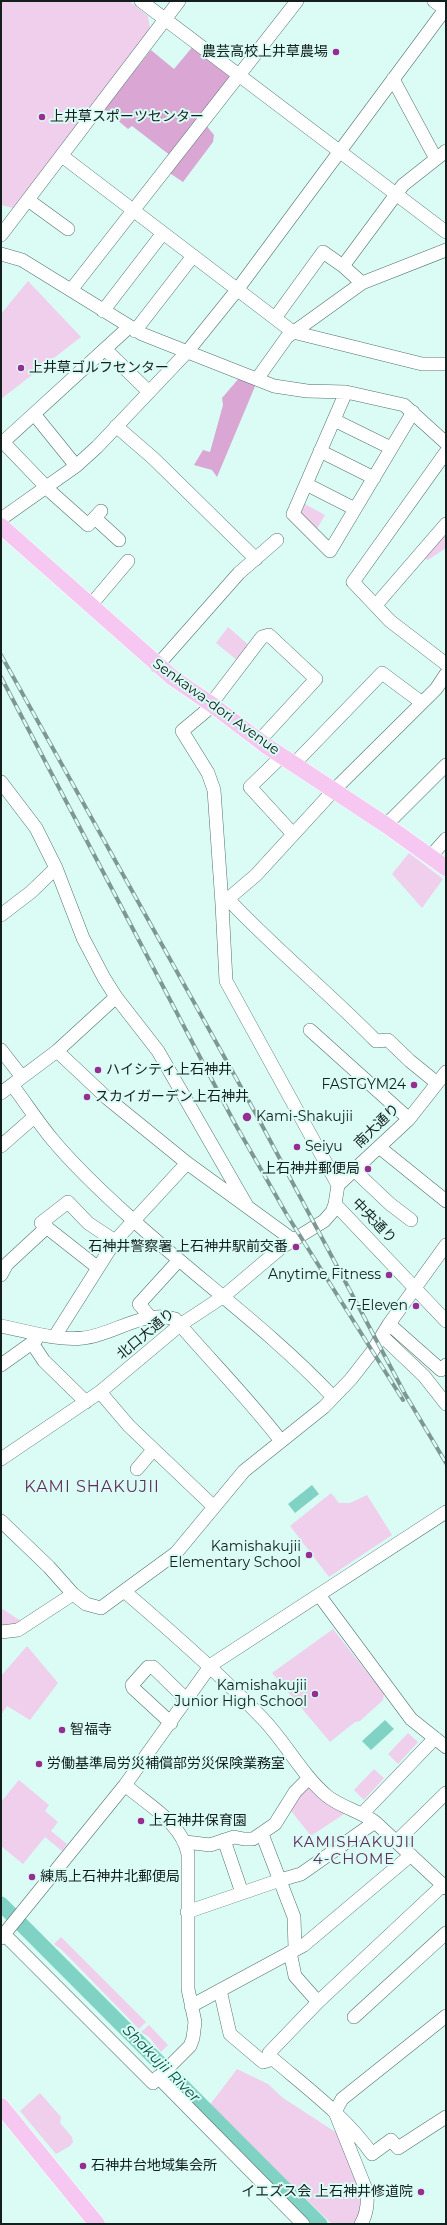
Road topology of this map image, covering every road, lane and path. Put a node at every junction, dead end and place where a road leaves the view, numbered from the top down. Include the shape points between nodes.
1 (141, 1) edge
2 (179, 1) edge
3 (298, 1) edge
4 (434, 1) edge
5 (446, 9) edge
6 (166, 19) junction
7 (240, 75) junction
8 (393, 79) junction
9 (341, 151) junction
10 (441, 155) edge
11 (62, 156) junction
12 (396, 193) junction
13 (28, 200) junction
14 (134, 210) junction
15 (6, 219) edge
16 (68, 229) dead end
17 (446, 232) edge
18 (163, 233) junction
19 (1, 235) edge
20 (446, 250) edge
21 (1, 254) edge
22 (193, 256) junction
23 (343, 266) junction
24 (362, 283) junction
25 (71, 290) junction
26 (237, 290) junction
27 (103, 311) junction
28 (275, 318) junction
29 (132, 329) junction
30 (293, 332) junction
31 (105, 350) junction
32 (187, 352) junction
33 (446, 364) edge
34 (257, 379) junction
35 (149, 392) junction
36 (346, 392) junction
37 (413, 412) junction
38 (34, 414) junction
39 (334, 420) junction
40 (116, 426) junction
41 (2, 443) edge
42 (446, 443) edge
43 (391, 448) junction
44 (320, 451) junction
45 (446, 452) edge
46 (76, 466) junction
47 (374, 478) junction
48 (306, 484) junction
49 (47, 487) junction
50 (355, 509) junction
51 (1, 519) edge
52 (446, 524) edge
53 (1, 526) edge
54 (119, 540) dead end
55 (277, 540) dead end
56 (256, 559) junction
57 (128, 561) dead end
58 (90, 606) junction
59 (376, 606) junction
60 (446, 664) edge
61 (157, 666) junction
62 (446, 674) edge
63 (421, 702) junction
64 (209, 708) junction
65 (259, 741) junction
66 (288, 760) junction
67 (446, 765) edge
68 (1, 782) edge
69 (334, 790) junction
70 (386, 824) junction
71 (293, 834) junction
72 (446, 839) edge
73 (430, 857) junction
74 (56, 868) junction
75 (446, 868) edge
76 (225, 902) junction
77 (1, 915) edge
78 (116, 997) junction
79 (310, 1030) dead end
80 (1, 1050) edge
81 (57, 1051) junction
82 (446, 1072) edge
83 (17, 1081) junction
84 (440, 1087) edge
85 (1, 1094) edge
86 (34, 1117) junction
87 (409, 1119) junction
88 (1, 1146) edge
89 (379, 1147) junction
90 (187, 1163) junction
91 (354, 1170) junction
92 (338, 1185) junction
93 (446, 1201) edge
94 (336, 1204) junction
95 (247, 1206) junction
96 (133, 1220) junction
97 (411, 1220) dead end
98 (47, 1228) junction
99 (309, 1231) joint
100 (293, 1240) junction
101 (115, 1242) junction
102 (445, 1249) edge
103 (179, 1260) junction
104 (97, 1267) junction
105 (1, 1275) edge
106 (416, 1288) junction
107 (224, 1296) junction
108 (151, 1318) junction
109 (446, 1321) edge
110 (389, 1324) junction
111 (180, 1325) junction
112 (1, 1326) edge
113 (55, 1336) junction
114 (382, 1336) junction
115 (35, 1338) junction
116 (1, 1365) edge
117 (446, 1365) edge
118 (100, 1392) junction
119 (333, 1397) junction
120 (86, 1402) junction
121 (446, 1404) edge
122 (281, 1441) junction
123 (153, 1450) junction
124 (1, 1459) edge
125 (137, 1469) dead end
126 (213, 1506) junction
127 (446, 1512) edge
128 (1, 1521) edge
129 (124, 1591) junction
130 (73, 1594) junction
131 (319, 1595) junction
132 (1, 1632) edge
133 (211, 1665) junction
134 (187, 1700) junction
135 (171, 1723) junction
136 (434, 1738) junction
137 (446, 1747) edge
138 (309, 1778) junction
139 (125, 1785) junction
140 (446, 1793) edge
141 (363, 1813) junction
142 (376, 1822) junction
143 (262, 1834) junction
144 (224, 1840) junction
145 (397, 1841) junction
146 (186, 1842) junction
147 (411, 1855) junction
148 (280, 1880) junction
149 (444, 1887) edge
150 (242, 1893) junction
151 (187, 1912) junction
152 (446, 1932) edge
153 (5, 1933) edge
154 (293, 1950) junction
155 (220, 1990) junction
156 (318, 2002) junction
157 (191, 2006) junction
158 (446, 2016) edge
159 (354, 2017) dead end
160 (268, 2060) junction
161 (160, 2076) junction
162 (1, 2106) edge
163 (335, 2112) junction
164 (446, 2117) edge
165 (98, 2224) edge
166 (303, 2224) edge
167 (361, 2224) edge

1 - 6 street
2 - 6 street
3 - 7 street
4 - 5 street
5 - 8 street
6 - 7 street
6 - 11 street
7 - 9 street
7 - 14 street
8 - 9 street
8 - 10 street
9 - 12 street
9 - 26 street
10 - 12 street
11 - 13 street
11 - 14 street
12 - 17 street
12 - 23 street
13 - 15 street
13 - 16 street
14 - 18 street
14 - 25 street
15 - 19 street
18 - 22 street
18 - 27 street
20 - 24 street
21 - 25 street via 22,260
22 - 26 street
22 - 29 street
23 - 24 street
23 - 28 street via 323,252
24 - 30 street
25 - 27 street
26 - 28 street
26 - 32 street
27 - 29 street
28 - 30 street
29 - 31 street
29 - 32 street
30 - 33 street via 422,364
30 - 34 street
31 - 35 street
31 - 38 street
32 - 34 street
32 - 35 street
34 - 36 street via 274,386 307,391
35 - 40 street
36 - 37 street via 391,400
36 - 39 street
37 - 42 street
37 - 43 street
38 - 41 street
38 - 46 street
39 - 43 street
39 - 44 street
40 - 46 street
40 - 56 street via 153,458
41 - 49 street
43 - 47 street
44 - 47 street
44 - 48 street
45 - 59 street via 354,582
46 - 49 street
47 - 50 street
48 - 50 street
48 - 50 street via 293,514 330,551
49 - 51 street
49 - 54 street via 88,525 98,514
52 - 59 street
53 - 58 main road, Senkawa-dori Avenue
55 - 56 street
56 - 61 street via 239,573
57 - 58 street
58 - 61 main road, Senkawa-dori Avenue
59 - 60 street via 390,621
61 - 64 main road, Senkawa-dori Avenue
62 - 63 street via 436,689
63 - 66 street via 382,673
63 - 69 street
64 - 65 main road, Senkawa-dori Avenue
64 - 65 street via 262,637 269,635 316,680
64 - 76 street via 182,731 208,773 214,790
65 - 66 main road, Senkawa-dori Avenue
66 - 69 main road, Senkawa-dori Avenue
66 - 71 street via 250,787
67 - 70 street
68 - 74 street via 36,828
69 - 70 main road, Senkawa-dori Avenue
69 - 71 street
70 - 73 main road, Senkawa-dori Avenue
71 - 76 street via 256,875
72 - 73 street
73 - 75 main road, Senkawa-dori Avenue
74 - 77 street via 31,892
74 - 78 street via 83,938
76 - 84 street via 325,990 376,1041 388,1040
76 - 92 street via 226,981
78 - 81 street
78 - 95 street via 158,1051
79 - 87 street
80 - 83 street
81 - 83 street
81 - 90 street via 107,1098
82 - 84 street, 南大通り
83 - 85 street
83 - 86 street
84 - 87 street, 南大通り
86 - 88 street
86 - 96 street via 78,1168
87 - 89 street, 南大通り
89 - 91 street, 南大通り
89 - 93 street
90 - 95 street
90 - 96 street
91 - 92 street, 南大通り
91 - 97 street
92 - 94 street
94 - 99 street, 中央通り via 324,1221
94 - 106 street, 中央通り
95 - 100 street
96 - 101 street
96 - 103 street
98 - 101 street via 41,1223 68,1202 88,1223
98 - 104 street
98 - 105 street via 7,1264
99 - 100 street, 北口大通り
100 - 107 street, 北口大通り
101 - 104 street
102 - 106 street
103 - 107 street
103 - 108 street via 139,1304
104 - 113 street
106 - 109 street, 中央通り
106 - 110 street
107 - 111 street, 北口大通り
107 - 119 street via 302,1365
108 - 111 street via 170,1318
108 - 113 street via 84,1338
110 - 114 street
110 - 117 street via 441,1370
111 - 118 street, 北口大通り
111 - 122 street
112 - 115 street
113 - 115 street
114 - 119 street via 362,1366
114 - 121 street via 424,1376
115 - 116 street
115 - 120 street via 44,1360
118 - 120 street, 北口大通り
118 - 123 street via 128,1426
119 - 122 street
120 - 124 street, 北口大通り
122 - 126 street via 246,1469
123 - 125 street
123 - 126 street
126 - 129 street via 176,1553
127 - 131 street
128 - 130 street
129 - 130 street via 98,1609
129 - 133 street
130 - 132 street via 18,1630
131 - 133 street
131 - 136 street via 411,1719
133 - 134 street
133 - 138 street via 264,1721
134 - 135 street
134 - 135 street via 153,1667 148,1667 132,1685
135 - 139 street
136 - 137 street
136 - 141 street
138 - 141 street via 328,1798
138 - 143 street via 295,1792 275,1824
139 - 146 street via 178,1829
139 - 153 street
140 - 145 street
141 - 142 street
142 - 145 street
142 - 148 street via 301,1874
143 - 144 street via 253,1839 234,1837
143 - 148 street
144 - 146 street via 210,1845
144 - 150 street
145 - 147 street
146 - 151 street
147 - 149 street
147 - 154 street via 304,1945
148 - 150 street
148 - 154 street via 294,1917
149 - 156 street
150 - 151 street
151 - 157 street via 188,1989
152 - 159 street
153 - 161 street via 153,2083
154 - 155 street
154 - 156 street via 295,1976
155 - 157 street
155 - 160 street via 230,2034 263,2062
156 - 160 street via 269,2053
157 - 161 street via 195,2022 190,2046
158 - 163 street via 342,2099
160 - 163 street via 273,2059
161 - 166 street
162 - 165 main road
163 - 164 street via 360,2137 372,2154 391,2140 398,2148
163 - 167 street via 367,2192 368,2203

